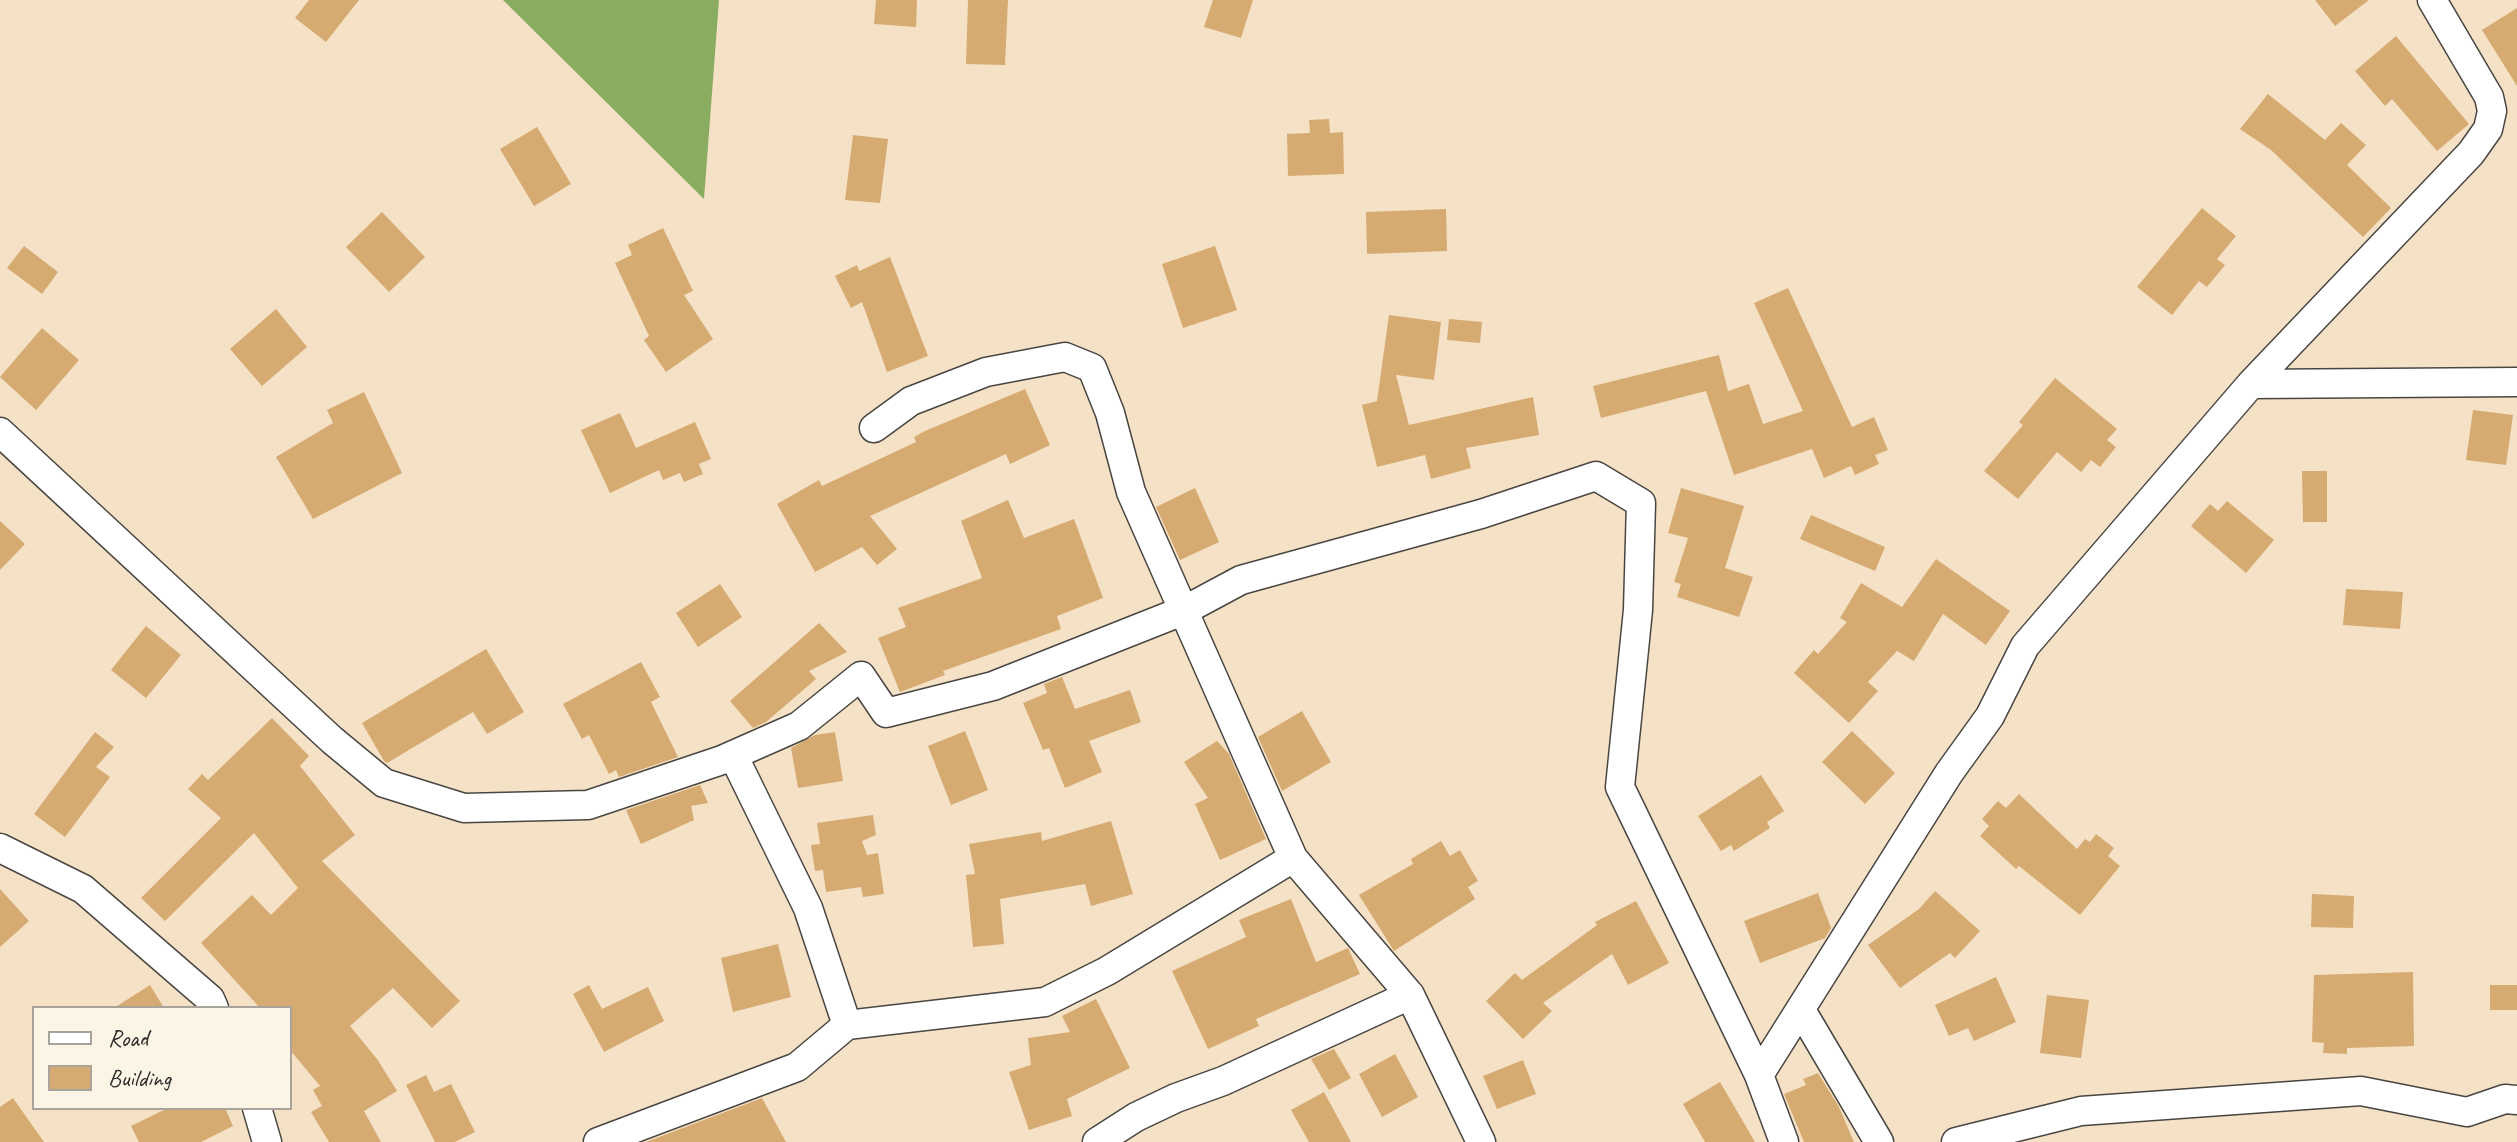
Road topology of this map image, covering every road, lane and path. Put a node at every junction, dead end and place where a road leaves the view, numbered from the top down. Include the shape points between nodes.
1 (2432, 0) edge
2 (2517, 382) edge
3 (2251, 384) junction
4 (874, 428) dead end
5 (0, 432) edge
6 (1185, 610) junction
7 (733, 755) junction
8 (0, 848) edge
9 (1293, 858) junction
10 (1410, 995) junction
11 (213, 1006) edge
12 (1801, 1010) junction
13 (847, 1025) junction
14 (1759, 1075) junction
15 (2517, 1100) edge
16 (258, 1110) edge
17 (267, 1142) edge
18 (598, 1142) edge
19 (1097, 1142) edge
20 (1481, 1142) edge
21 (1784, 1142) edge
22 (1879, 1142) edge
23 (1956, 1142) edge

1 - 3 street via 2489,97 2488,129
2 - 3 street
3 - 12 street via 2025,646 1990,716
4 - 6 street via 911,401 986,372 1065,357 1092,368 1131,492
5 - 7 street via 384,783 464,808 588,805
6 - 7 street via 993,686 886,713 861,676 799,726
6 - 9 street
6 - 14 street via 1241,580 1481,514 1596,476 1641,503 1638,610 1620,787
7 - 13 street via 808,908
8 - 11 street via 83,889
9 - 10 street
9 - 13 street via 1045,1002
10 - 19 street via 1176,1098
10 - 20 street
12 - 14 street
12 - 22 street
13 - 18 street via 797,1067
14 - 21 street
15 - 23 street via 2467,1112 2361,1091 2081,1111
16 - 17 street

